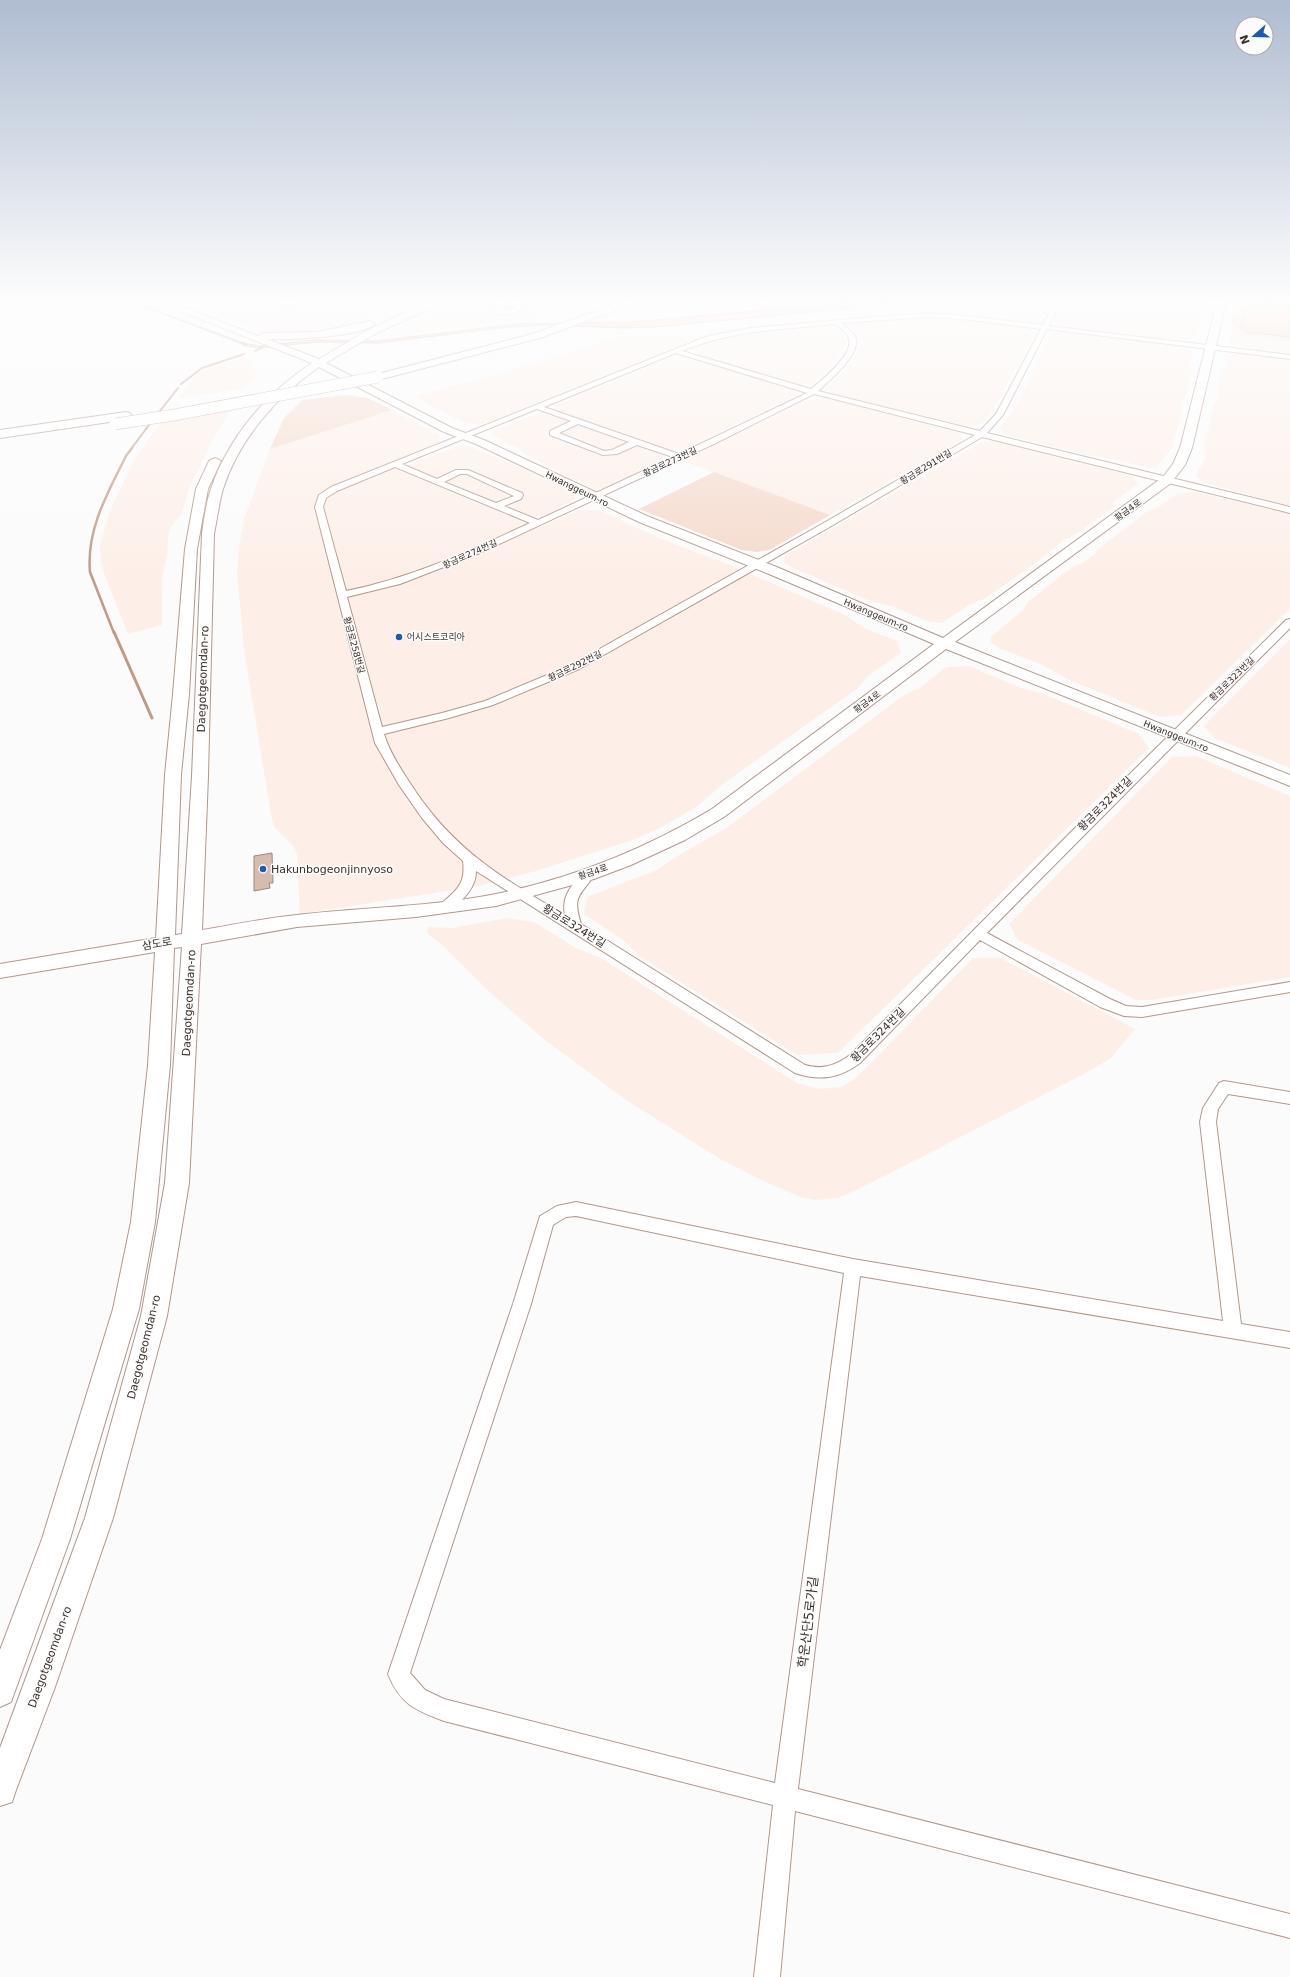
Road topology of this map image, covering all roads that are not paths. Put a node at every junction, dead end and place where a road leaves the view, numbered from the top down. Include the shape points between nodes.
1 (262, 394) edge
2 (267, 394) edge
3 (276, 394) edge
4 (279, 394) edge
5 (309, 394) edge
6 (378, 394) edge
7 (391, 394) edge
8 (569, 394) edge
9 (807, 394) edge
10 (821, 394) edge
11 (1010, 394) edge
12 (1199, 394) edge
13 (538, 407) junction
14 (259, 415) junction
15 (577, 421) junction
16 (0, 434) edge
17 (982, 434) junction
18 (467, 436) junction
19 (0, 439) edge
20 (636, 442) junction
21 (679, 457) junction
22 (396, 465) junction
23 (1167, 480) junction
24 (436, 482) junction
25 (594, 497) junction
26 (498, 505) junction
27 (1290, 510) edge
28 (538, 523) junction
29 (758, 564) junction
30 (341, 595) junction
31 (1290, 622) edge
32 (945, 644) junction
33 (377, 732) junction
34 (1174, 736) junction
35 (1290, 781) edge
36 (469, 858) junction
37 (588, 875) junction
38 (521, 894) junction
39 (445, 908) junction
40 (361, 916) joint
41 (575, 927) junction
42 (978, 934) junction
43 (192, 938) junction
44 (165, 943) junction
45 (0, 972) edge
46 (1290, 987) edge
47 (1290, 1098) edge
48 (853, 1267) junction
49 (1233, 1330) junction
50 (1290, 1340) edge
51 (0, 1691) edge
52 (0, 1790) edge
53 (785, 1798) junction
54 (1290, 1926) edge
55 (767, 1977) edge

1 - 16 highway
2 - 44 street, Daegotgeomdan-ro via 255,403 229,436 202,489 196,516 191,549 173,775
3 - 19 highway, bridge via 174,415
4 - 14 street, Daegotgeomdan-ro
5 - 14 street via 292,399
6 - 18 street, Hwanggeum-ro via 448,430
7 - 18 street, Hwanggeum-ro
8 - 13 street, 황금로258번길
9 - 21 street, 황금로273번길
10 - 17 street
11 - 17 street, 황금로291번길 via 999,415
12 - 23 street, 황금4로 via 1186,448 1179,465
13 - 15 street
13 - 18 street, 황금로258번길
14 - 43 street, Daegotgeomdan-ro via 242,438 219,484 208,534
15 - 20 street
15 - 20 street via 553,433 603,453 614,452
17 - 23 street
17 - 29 street, 황금로291번길
18 - 22 street, 황금로258번길
18 - 25 street, Hwanggeum-ro
20 - 21 street
21 - 25 street, 황금로273번길
22 - 24 street
22 - 30 street, 황금로258번길 via 331,491 320,501 319,507
23 - 27 street
23 - 32 street, 황금4로
24 - 26 street
24 - 26 street via 459,472 468,472 519,495
25 - 28 street, 황금로274번길
25 - 29 street, Hwanggeum-ro
26 - 28 street
28 - 30 street, 황금로274번길 via 433,570 376,588
29 - 32 street, Hwanggeum-ro
29 - 33 street, 황금로292번길 via 553,678 468,710
30 - 33 street, 황금로258번길
31 - 34 street, 황금로323번길
32 - 34 street, Hwanggeum-ro
32 - 37 street, 황금4로 via 712,817 655,849
33 - 36 street, 황금로258번길 via 388,758 421,807 449,842
34 - 35 street, Hwanggeum-ro
34 - 42 street, 황금로324번길
36 - 38 street, 황금로258번길
36 - 39 street via 471,878
37 - 38 street, 황금4로
37 - 41 street via 570,900 570,911
38 - 39 street, 황금4로
38 - 41 street, 황금로324번길
39 - 40 street, 황금4로
40 - 43 street, 삼도로 via 297,921
41 - 42 street, 황금로324번길 via 800,1069 818,1073 837,1071 855,1059
42 - 46 street via 1105,1003 1129,1012
43 - 44 street, 삼도로
43 - 52 street, Daegotgeomdan-ro via 177,1183 154,1316 98,1518
44 - 45 street, 삼도로
44 - 51 street, Daegotgeomdan-ro via 159,1065 145,1206 126,1309 56,1539
47 - 49 street via 1224,1088 1211,1108 1208,1122
48 - 49 street
48 - 53 street, 학운산단5로가길
48 - 53 street via 576,1209 563,1211 546,1222 522,1304 399,1674 407,1689 421,1701 444,1710
49 - 50 street
53 - 54 street
53 - 55 street, 학운산단5로가길

